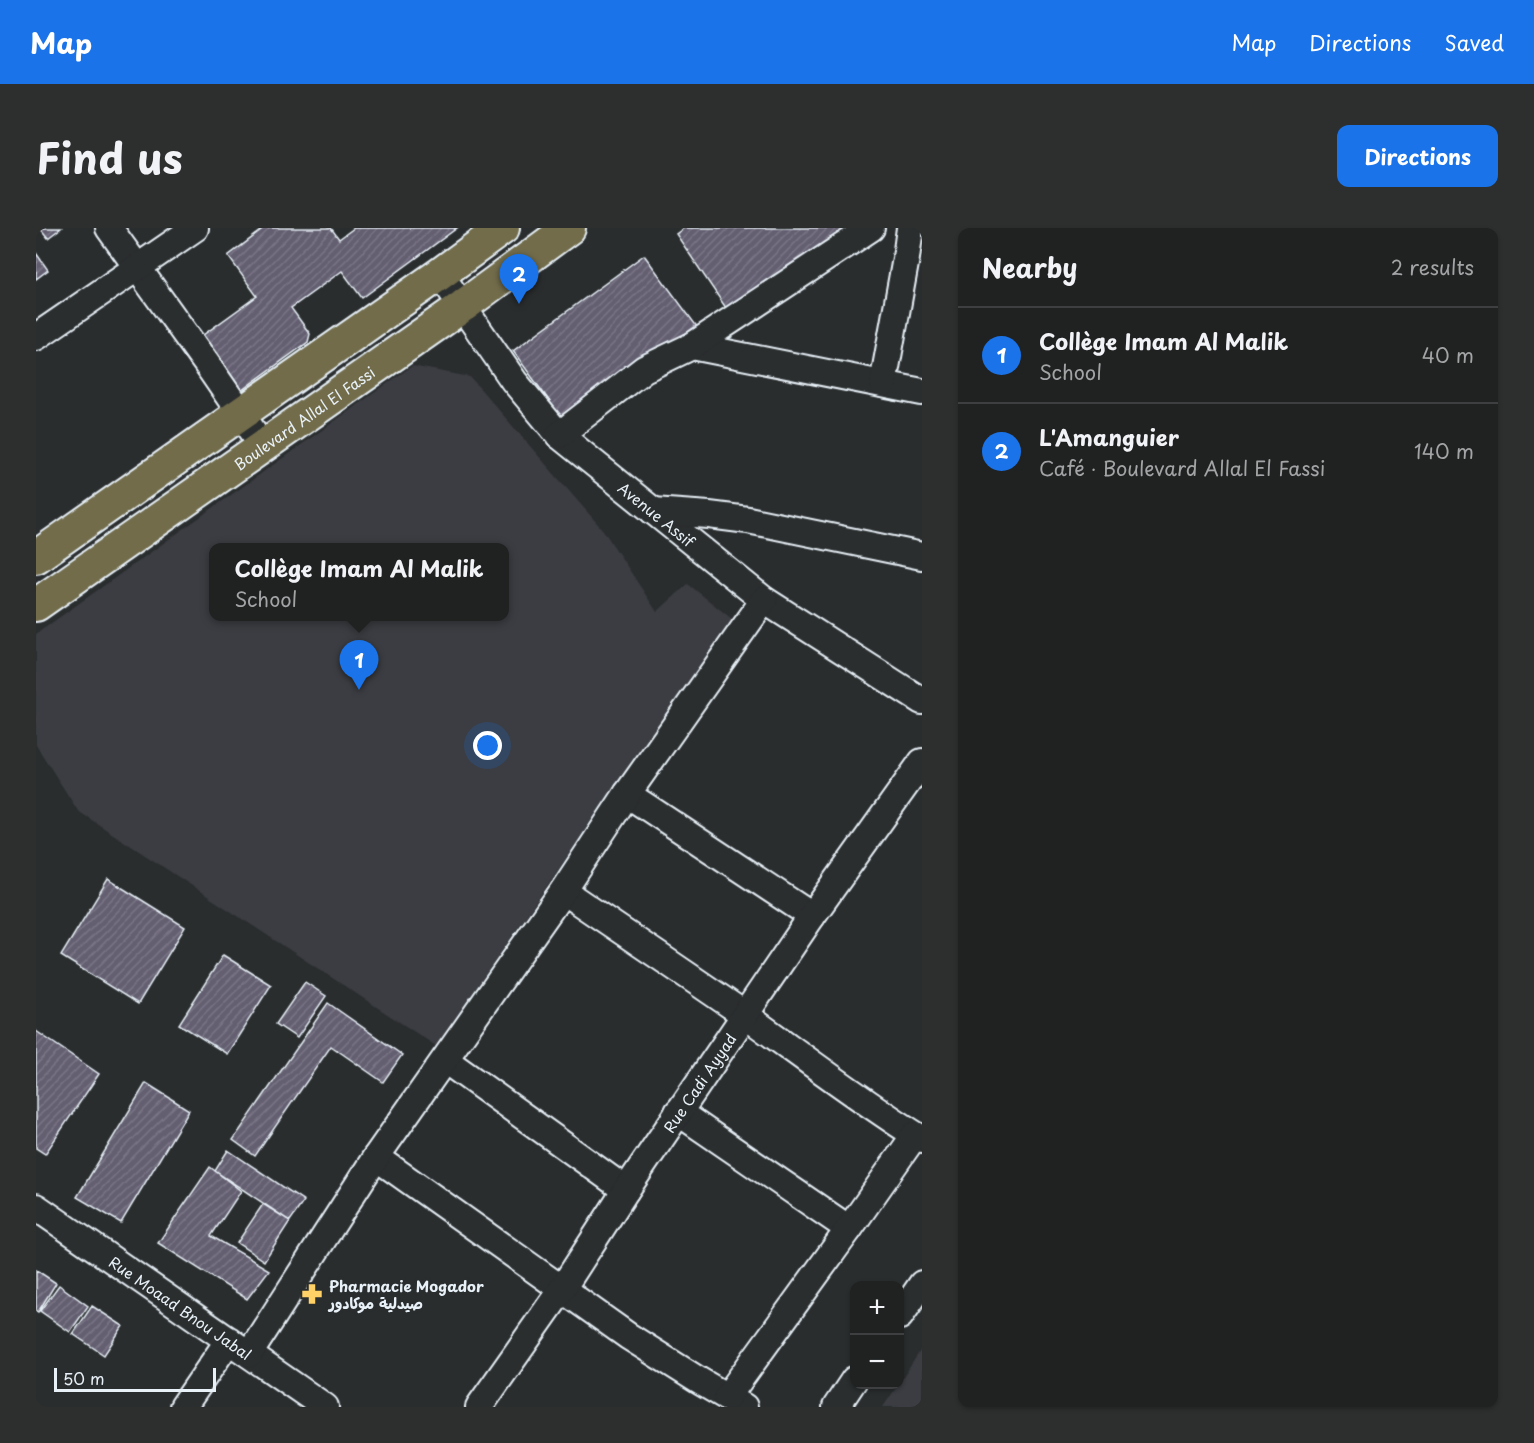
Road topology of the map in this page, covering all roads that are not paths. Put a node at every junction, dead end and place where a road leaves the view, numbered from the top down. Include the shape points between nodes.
1 (109, 228) edge
2 (195, 228) edge
3 (503, 228) edge
4 (569, 228) edge
5 (871, 228) edge
6 (910, 228) edge
7 (138, 266) junction
8 (440, 274) junction
9 (463, 306) junction
10 (36, 337) edge
11 (692, 346) junction
12 (883, 384) junction
13 (922, 392) edge
14 (241, 414) junction
15 (559, 435) junction
16 (263, 446) junction
17 (652, 511) junction
18 (922, 556) edge
19 (36, 557) edge
20 (764, 600) junction
21 (36, 605) edge
22 (922, 701) edge
23 (922, 762) edge
24 (627, 794) junction
25 (563, 891) junction
26 (812, 916) junction
27 (746, 1016) junction
28 (445, 1060) junction
29 (678, 1112) junction
30 (919, 1137) edge
31 (376, 1157) junction
32 (626, 1190) junction
33 (36, 1207) edge
34 (849, 1229) junction
35 (922, 1284) edge
36 (562, 1289) junction
37 (904, 1310) edge
38 (239, 1347) junction
39 (850, 1387) edge
40 (736, 1402) edge
41 (183, 1407) edge
42 (325, 1407) edge
43 (479, 1407) edge
44 (836, 1407) edge

1 - 7 street
2 - 7 street
3 - 8 main road
4 - 9 main road, Boulevard Allal El Fassi
5 - 11 street
6 - 12 street
7 - 10 street
7 - 14 street
8 - 9 street, Avenue Assif
8 - 14 main road
9 - 15 street, Avenue Assif via 514,381
9 - 16 main road, Boulevard Allal El Fassi
11 - 12 street
11 - 15 street via 644,369
12 - 13 street
14 - 16 street
14 - 19 main road
15 - 17 street, Avenue Assif
16 - 21 main road, Boulevard Allal El Fassi
17 - 18 street via 748,520
17 - 20 street, Avenue Assif
20 - 22 street, Avenue Assif
20 - 24 street
23 - 26 street, Rue Cadi Ayyad
24 - 25 street
24 - 26 street
25 - 27 street
25 - 28 street
26 - 27 street, Rue Cadi Ayyad
27 - 29 street, Rue Cadi Ayyad
27 - 30 street
28 - 31 street
28 - 32 street
29 - 32 street, Rue Cadi Ayyad
29 - 34 street
30 - 34 street
31 - 36 street
31 - 38 street
32 - 36 street, Rue Cadi Ayyad
33 - 38 street, Rue Moaad Bnou Jabal
34 - 40 street
35 - 37 street
36 - 40 street via 628,1336
36 - 43 street, Rue Cadi Ayyad
38 - 41 street
38 - 42 street, Rue Moaad Bnou Jabal
39 - 44 street

